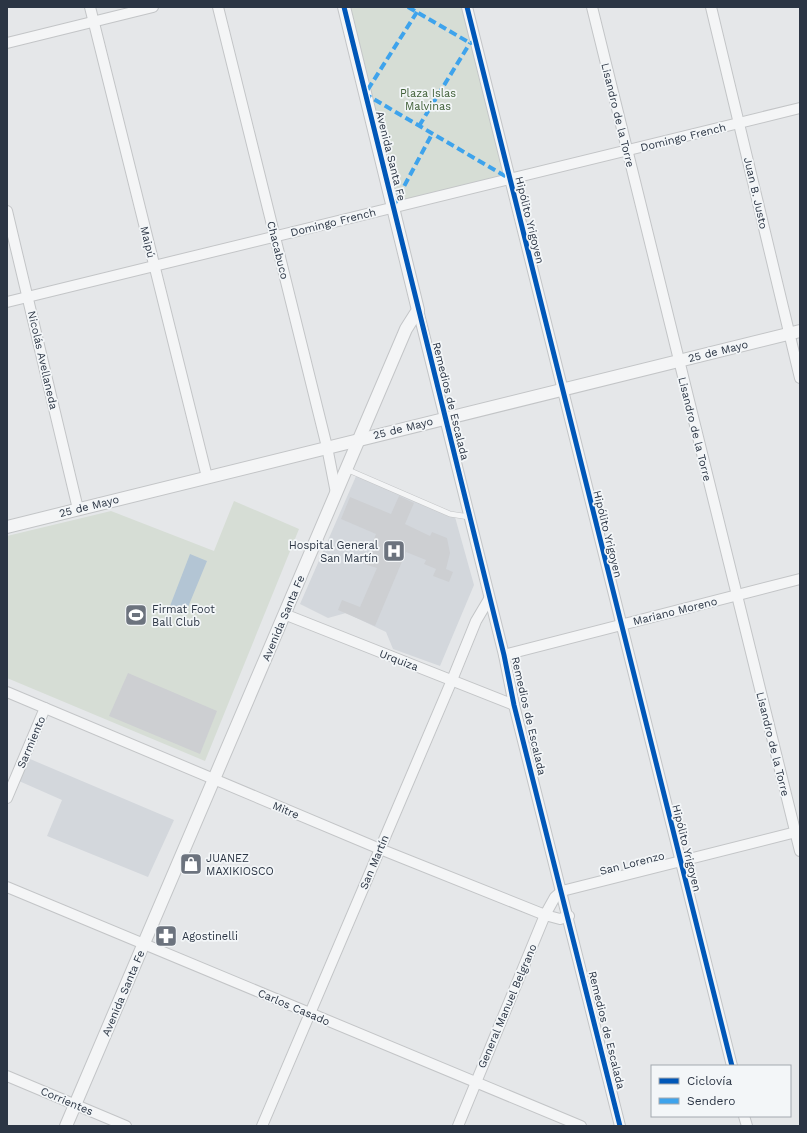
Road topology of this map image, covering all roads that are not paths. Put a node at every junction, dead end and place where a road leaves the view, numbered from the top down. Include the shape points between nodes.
1 (90, 7) edge
2 (153, 7) edge
3 (218, 7) edge
4 (344, 7) edge
5 (467, 7) edge
6 (592, 7) edge
7 (711, 7) edge
8 (93, 22) junction
9 (7, 43) edge
10 (800, 108) edge
11 (739, 123) junction
12 (627, 150) junction
13 (510, 179) junction
14 (393, 207) junction
15 (7, 211) edge
16 (275, 236) junction
17 (154, 266) junction
18 (28, 297) junction
19 (7, 302) edge
20 (418, 310) junction
21 (795, 332) edge
22 (678, 360) junction
23 (800, 378) edge
24 (562, 389) junction
25 (445, 418) junction
26 (359, 439) junction
27 (327, 447) junction
28 (346, 469) junction
29 (207, 477) junction
30 (336, 493) junction
31 (78, 509) junction
32 (469, 516) junction
33 (7, 527) edge
34 (800, 580) edge
35 (737, 596) junction
36 (489, 598) junction
37 (284, 614) junction
38 (621, 625) junction
39 (504, 655) junction
40 (452, 680) junction
41 (7, 692) edge
42 (514, 705) junction
43 (45, 708) junction
44 (214, 780) junction
45 (7, 798) edge
46 (798, 832) edge
47 (380, 849) junction
48 (800, 852) edge
49 (680, 861) junction
50 (7, 887) edge
51 (562, 891) junction
52 (545, 915) junction
53 (569, 916) junction
54 (144, 944) junction
55 (309, 1013) junction
56 (732, 1065) edge
57 (7, 1076) edge
58 (476, 1082) junction
59 (75, 1105) junction
60 (66, 1126) edge
61 (126, 1126) edge
62 (262, 1126) edge
63 (458, 1126) edge
64 (582, 1126) edge
65 (620, 1126) edge

1 - 8 street, Maipú
2 - 8 street
3 - 16 street, Chacabuco
4 - 14 street, Avenida Santa Fe
5 - 13 street, Hipólito Yrigoyen
6 - 12 street, Lisandro de la Torre
7 - 11 street, Juan B. Justo
8 - 9 street
8 - 17 street, Maipú
10 - 11 street, Domingo French
11 - 12 street, Domingo French
11 - 21 street, Juan B. Justo
12 - 13 street, Domingo French
12 - 22 street, Lisandro de la Torre
13 - 14 street, Domingo French
13 - 24 street, Hipólito Yrigoyen
14 - 16 street, Domingo French
14 - 20 street, Avenida Santa Fe
15 - 18 street, Nicolás Avellaneda
16 - 17 street, Domingo French
16 - 27 street, Chacabuco
17 - 18 street, Domingo French
17 - 29 street, Maipú
18 - 19 street, Domingo French
18 - 31 street, Nicolás Avellaneda
20 - 25 street, Remedios de Escalada
20 - 26 street, Avenida Santa Fe via 406,329
21 - 22 street, 25 de Mayo
21 - 23 street, Juan B. Justo
22 - 24 street, 25 de Mayo
22 - 35 street, Lisandro de la Torre
24 - 25 street, 25 de Mayo
24 - 38 street, Hipólito Yrigoyen
25 - 26 street, 25 de Mayo
25 - 32 street, Remedios de Escalada
26 - 27 street, 25 de Mayo
26 - 28 street, Avenida Santa Fe
27 - 29 street, 25 de Mayo
27 - 30 street, Chacabuco
28 - 30 street, Avenida Santa Fe
28 - 32 lane via 450,514
29 - 31 street, 25 de Mayo
30 - 37 street, Avenida Santa Fe
31 - 33 street, 25 de Mayo
32 - 36 street, Remedios de Escalada
34 - 35 street, Mariano Moreno
35 - 38 street, Mariano Moreno
35 - 46 street, Lisandro de la Torre
36 - 39 street, Remedios de Escalada
36 - 40 street, San Martín via 476,621
37 - 40 street, Urquiza
37 - 44 street, Avenida Santa Fe
38 - 39 street, Mariano Moreno
38 - 49 street, Hipólito Yrigoyen
39 - 42 street, Remedios de Escalada
40 - 42 street, Urquiza
40 - 47 street, San Martín
41 - 43 street, Mitre
42 - 51 street, Remedios de Escalada
43 - 44 street, Mitre
43 - 45 street, Sarmiento
44 - 47 street, Mitre
44 - 54 street, Avenida Santa Fe
46 - 48 street, Lisandro de la Torre
46 - 49 street, San Lorenzo
47 - 52 street, Mitre
47 - 55 street, San Martín
49 - 51 street, San Lorenzo
49 - 56 street, Hipólito Yrigoyen
50 - 54 street, Carlos Casado
51 - 52 street, General Manuel Belgrano via 554,896
51 - 53 street, Remedios de Escalada
52 - 53 street, Mitre via 560,918
52 - 58 street, General Manuel Belgrano
53 - 65 street, Remedios de Escalada
54 - 55 street, Carlos Casado
54 - 59 street, Avenida Santa Fe
55 - 58 street, Carlos Casado
55 - 62 street, San Martín
57 - 59 street, Corrientes
58 - 63 street, General Manuel Belgrano
58 - 64 street, Carlos Casado
59 - 60 street, Avenida Santa Fe
59 - 61 street, Corrientes

